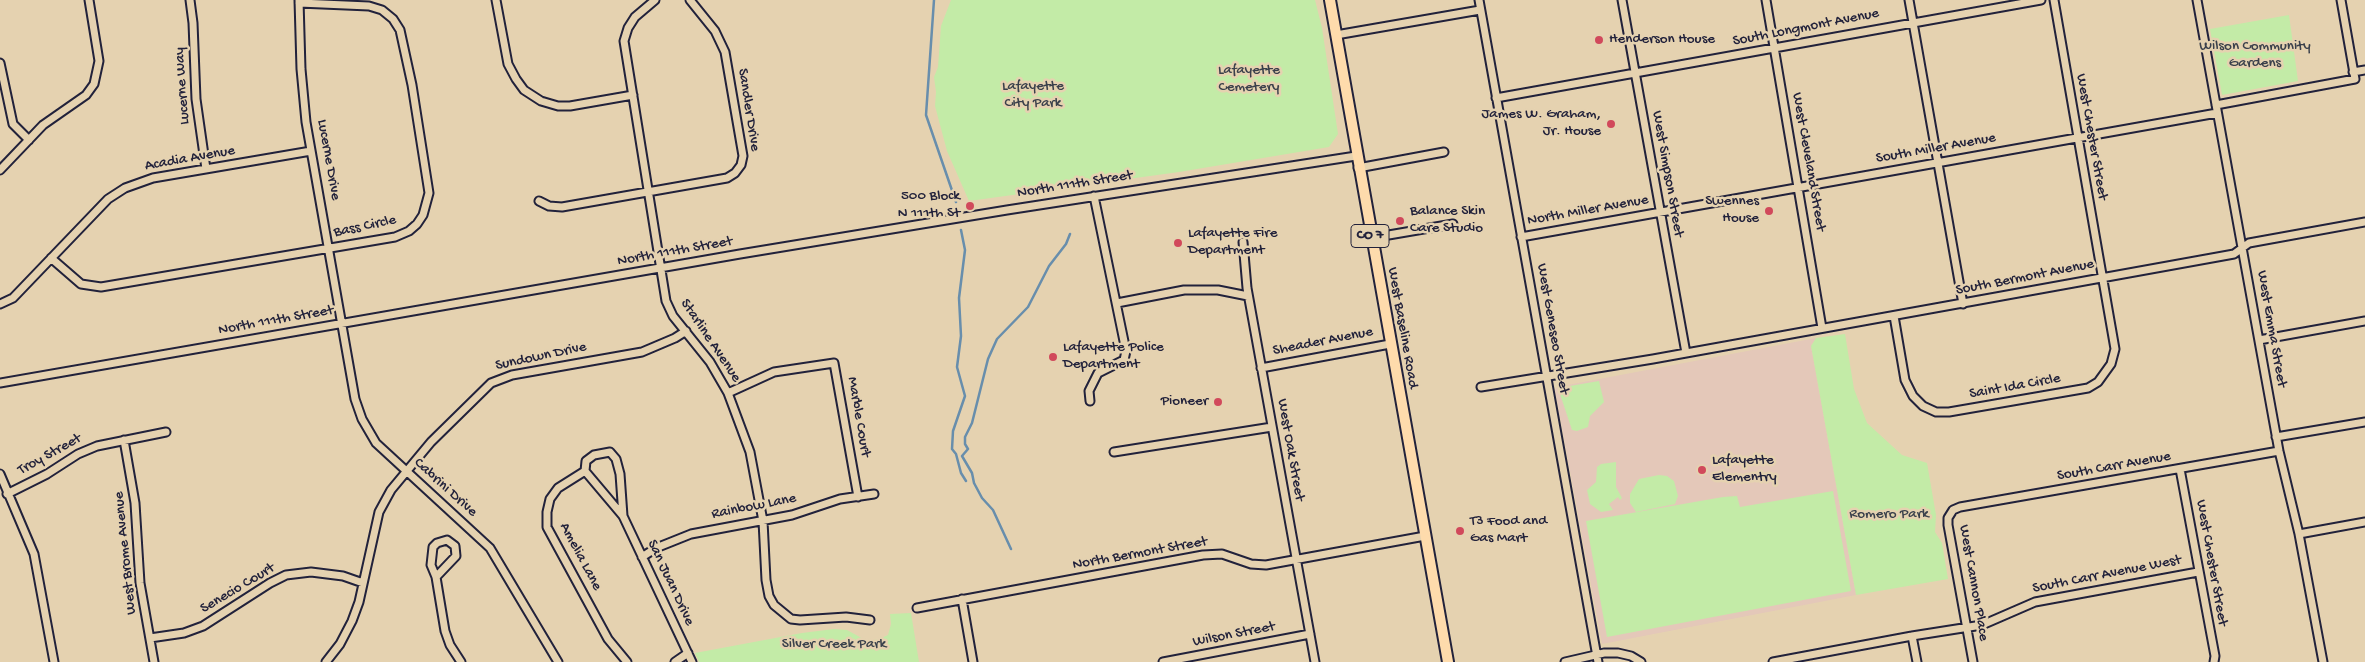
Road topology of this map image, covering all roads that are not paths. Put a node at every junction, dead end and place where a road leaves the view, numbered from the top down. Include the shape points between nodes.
1 (89, 0) edge
2 (190, 0) edge
3 (496, 0) edge
4 (655, 0) edge
5 (690, 0) edge
6 (1330, 0) edge
7 (1479, 0) edge
8 (1622, 0) edge
9 (1766, 0) edge
10 (1909, 0) edge
11 (2041, 0) edge
12 (2054, 0) edge
13 (2197, 0) edge
14 (2341, 0) edge
15 (299, 2) edge
16 (1480, 10) junction
17 (1913, 23) junction
18 (1336, 35) junction
19 (1774, 48) junction
20 (0, 63) edge
21 (2365, 70) edge
22 (1634, 73) junction
23 (2354, 75) junction
24 (633, 95) junction
25 (1496, 98) junction
26 (2216, 109) junction
27 (2077, 137) junction
28 (28, 140) junction
29 (311, 151) junction
30 (1444, 152) dead end
31 (1356, 156) junction
32 (1938, 162) junction
33 (1358, 168) junction
34 (206, 169) junction
35 (0, 170) edge
36 (1798, 187) junction
37 (648, 192) junction
38 (1094, 196) junction
39 (539, 201) dead end
40 (1660, 212) junction
41 (2365, 222) edge
42 (1452, 224) dead end
43 (1521, 237) junction
44 (1371, 238) junction
45 (1243, 242) dead end
46 (330, 248) junction
47 (2242, 248) junction
48 (51, 258) junction
49 (660, 269) junction
50 (2102, 278) junction
51 (1248, 296) junction
52 (1117, 303) junction
53 (0, 304) edge
54 (1964, 304) junction
55 (1894, 316) junction
56 (2365, 322) edge
57 (342, 324) junction
58 (1822, 328) junction
59 (686, 331) junction
60 (2258, 340) junction
61 (1390, 344) junction
62 (1686, 353) junction
63 (1261, 368) junction
64 (1546, 377) junction
65 (0, 384) edge
66 (1481, 387) dead end
67 (728, 393) junction
68 (1090, 401) dead end
69 (2365, 422) edge
70 (1272, 427) junction
71 (166, 432) dead end
72 (2276, 436) junction
73 (124, 440) junction
74 (2279, 451) junction
75 (1114, 452) dead end
76 (2180, 469) junction
77 (585, 471) junction
78 (406, 472) junction
79 (0, 474) edge
80 (8, 494) junction
81 (874, 494) dead end
82 (858, 497) junction
83 (1953, 510) joint
84 (623, 516) junction
85 (763, 520) junction
86 (2365, 522) edge
87 (2298, 534) junction
88 (1425, 536) junction
89 (642, 556) junction
90 (1296, 560) junction
91 (2198, 572) junction
92 (436, 577) junction
93 (363, 582) junction
94 (962, 598) junction
95 (917, 608) dead end
96 (870, 620) dead end
97 (1967, 627) junction
98 (1310, 634) junction
99 (1912, 636) junction
100 (150, 638) junction
101 (688, 653) junction
102 (1598, 659) edge
103 (1809, 659) edge
104 (54, 662) edge
105 (154, 662) edge
106 (326, 662) edge
107 (461, 662) edge
108 (558, 662) edge
109 (627, 662) edge
110 (674, 662) edge
111 (692, 662) edge
112 (973, 662) edge
113 (1163, 662) edge
114 (1315, 662) edge
115 (1448, 662) edge
116 (1565, 662) edge
117 (1641, 662) edge
118 (1773, 662) edge
119 (1917, 662) edge
120 (1973, 662) edge
121 (2214, 662) edge
122 (2323, 662) edge

1 - 28 street via 99,61 94,84
2 - 34 street, Lucerne Way via 196,99
3 - 24 street via 508,64 524,90 541,101 558,106
4 - 24 street, Starline Avenue via 635,17 626,34 625,51
5 - 37 street, Sandler Drive via 715,31 725,52 743,156 735,174 727,178
6 - 18 main road, West Baseline Road / CO 7
7 - 16 street, West Geneseo Street
8 - 22 street, West Simpson Street
9 - 19 street, West Cleveland Street
10 - 17 street
11 - 17 street, South Longmont Avenue
12 - 27 street, West Chester Street
13 - 26 street, West Emma Street
14 - 23 street
15 - 29 street, Lucerne Drive via 301,69
15 - 46 street, Bass Circle via 369,6 382,10 392,19 403,40 429,194 423,215 408,231 395,237
16 - 18 street
16 - 25 street, West Geneseo Street
17 - 19 street, South Longmont Avenue
17 - 32 street
18 - 31 main road, West Baseline Road / CO 7
19 - 22 street, South Longmont Avenue
19 - 36 street, West Cleveland Street
20 - 28 street via 13,124
21 - 23 street, South Miller Avenue
22 - 25 street, South Longmont Avenue
22 - 40 street, West Simpson Street
23 - 26 street, South Miller Avenue
24 - 37 street, Starline Avenue
25 - 43 street, West Geneseo Street
26 - 27 street, South Miller Avenue
26 - 47 street, West Emma Street
27 - 32 street, South Miller Avenue
27 - 50 street, West Chester Street
28 - 35 street
29 - 34 street, Acadia Avenue
29 - 46 street, Lucerne Drive
30 - 33 street
31 - 33 main road, West Baseline Road / CO 7
31 - 38 street, North 111th Street
32 - 36 street, South Miller Avenue
32 - 54 street
33 - 44 main road, West Baseline Road / CO 7
34 - 48 street, Acadia Avenue via 153,178 125,188 108,199
36 - 40 street, South Miller Avenue
36 - 58 street, West Cleveland Street
37 - 39 street, Sandler Drive via 562,207
37 - 49 street, Starline Avenue
38 - 49 street, North 111th Street
38 - 52 street
40 - 43 street, North Miller Avenue
40 - 62 street, West Simpson Street
41 - 47 street, South Bermont Avenue via 2249,243
42 - 44 street
43 - 64 street, West Geneseo Street
44 - 61 main road, West Baseline Road / CO 7
45 - 51 street, West Oak Street
46 - 48 street, Bass Circle via 101,287 81,284
46 - 57 street, Lucerne Drive
47 - 50 street, South Bermont Avenue via 2234,254
47 - 60 street, West Emma Street
48 - 53 street, Acadia Avenue via 13,298
49 - 57 street, North 111th Street
49 - 59 street, Starline Avenue via 666,301
50 - 54 street, South Bermont Avenue
50 - 55 street, Saint Ida Circle via 2115,349 2107,372 2088,388 1936,412 1913,396 1905,380
51 - 52 street via 1218,290 1184,290
51 - 63 street, West Oak Street
52 - 68 street via 1126,351 1124,360 1098,373 1089,391
54 - 55 street, South Bermont Avenue
55 - 58 street, South Bermont Avenue
56 - 60 street
57 - 65 street, North 111th Street
57 - 78 street, Cabrini Drive via 355,399 362,420 376,443
58 - 62 street, South Bermont Avenue
59 - 67 street, Starline Avenue
59 - 78 street, Sundown Drive via 642,352 512,374 491,383 442,430
60 - 72 street, West Emma Street
61 - 63 street, Sheader Avenue
61 - 88 main road, West Baseline Road / CO 7
62 - 64 street, South Bermont Avenue
63 - 70 street, West Oak Street
64 - 66 street, South Bermont Avenue
64 - 102 street, West Geneseo Street
67 - 82 street, Marble Court via 774,372 834,363
67 - 85 street, Starline Avenue via 750,452
69 - 72 street
70 - 75 street
70 - 90 street, West Oak Street
71 - 73 street, Troy Street
72 - 74 street, West Emma Street
73 - 80 street, Troy Street via 78,454
73 - 100 street, West Brome Avenue via 135,503 140,583
74 - 76 street, South Carr Avenue
74 - 87 street, West Emma Street
76 - 83 street, South Carr Avenue
76 - 91 street, West Chester Street
77 - 84 street, San Juan Drive
77 - 84 street, San Juan Drive via 586,461 601,452 610,452 620,474
77 - 109 street, Amelia Lane via 558,488 550,499 546,512 547,527 608,638
78 - 93 street, Sundown Drive via 379,512
78 - 108 street, Cabrini Drive via 490,548
79 - 80 street
80 - 104 street via 34,554
81 - 82 street, Rainbow Lane
82 - 85 street, Rainbow Lane
83 - 97 street, West Cannon Place via 1948,525
84 - 89 street, San Juan Drive
85 - 89 street, Rainbow Lane via 691,534
85 - 96 street, Starline Avenue via 769,596 782,613 800,620 846,617
86 - 87 street
87 - 122 street, West Emma Street
88 - 90 street, North Bermont Street
88 - 115 main road, West Baseline Road / CO 7
89 - 101 street, San Juan Drive
90 - 94 street, North Bermont Street via 1266,565 1251,564 1222,554 1202,556
90 - 98 street, West Oak Street
91 - 97 street, South Carr Avenue West via 2035,602 1996,620
91 - 121 street, West Chester Street
92 - 92 street via 456,556 455,546 447,540 436,542 431,553 431,566
92 - 107 street via 445,631
93 - 100 street, Senecio Court via 310,572 286,575 203,626 184,633
93 - 106 street via 352,622
94 - 95 street, North Bermont Street
94 - 112 street
97 - 99 street
97 - 120 street, West Cannon Place
98 - 113 street, Wilson Street
98 - 114 street, West Oak Street
99 - 103 street
99 - 119 street
100 - 105 street, West Brome Avenue
101 - 110 street
101 - 111 street, San Juan Drive
102 - 116 street
102 - 117 street via 1618,653
103 - 118 street

